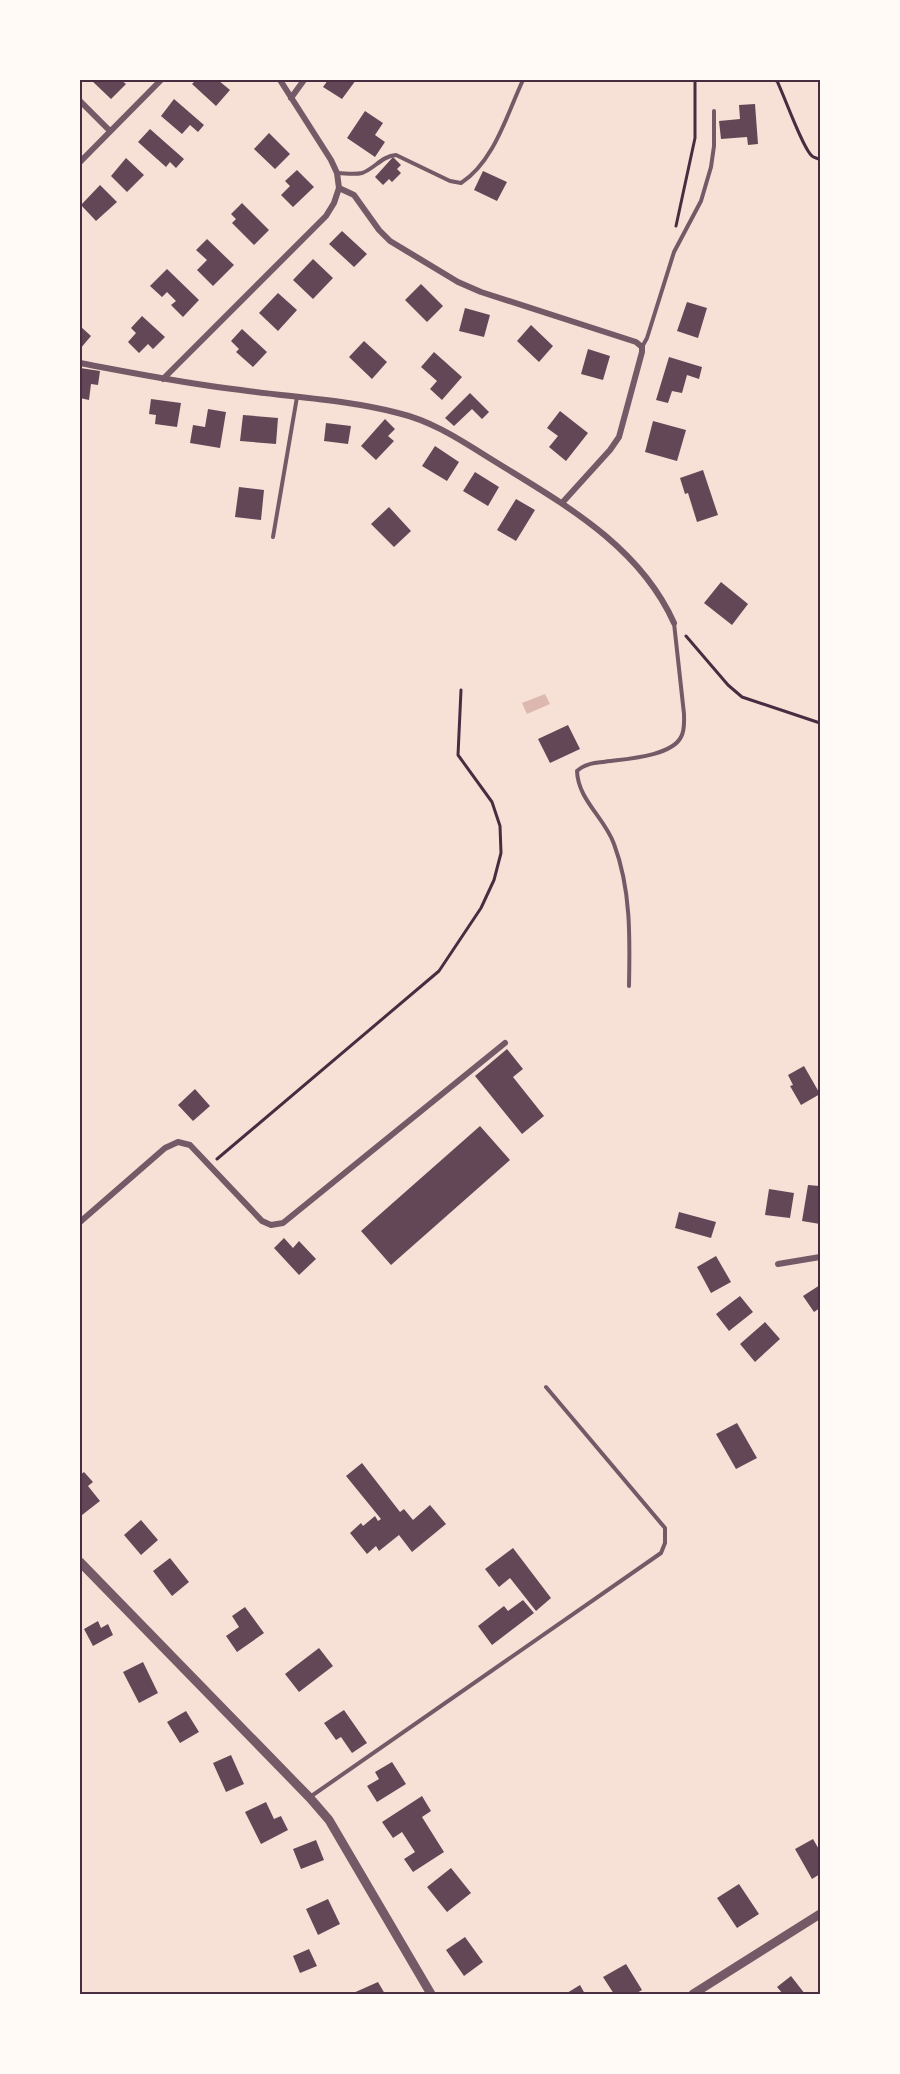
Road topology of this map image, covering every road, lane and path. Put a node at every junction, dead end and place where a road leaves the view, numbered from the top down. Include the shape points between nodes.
1 (161, 80) edge
2 (280, 80) edge
3 (304, 80) edge
4 (523, 80) edge
5 (695, 80) edge
6 (773, 80) edge
7 (291, 98) junction
8 (80, 101) edge
9 (714, 111) dead end
10 (110, 131) junction
11 (820, 160) edge
12 (80, 162) edge
13 (337, 173) junction
14 (339, 188) junction
15 (674, 252) junction
16 (642, 347) junction
17 (80, 363) edge
18 (163, 379) junction
19 (297, 397) junction
20 (562, 503) junction
21 (273, 537) dead end
22 (674, 624) junction
23 (461, 690) dead end
24 (820, 723) edge
25 (629, 986) dead end
26 (504, 1043) dead end
27 (210, 1165) junction
28 (80, 1222) edge
29 (820, 1257) edge
30 (778, 1264) dead end
31 (546, 1387) dead end
32 (80, 1562) edge
33 (310, 1798) junction
34 (820, 1914) edge
35 (431, 1995) edge
36 (693, 1995) edge

1 - 10 street
2 - 7 street
3 - 7 street
4 - 13 lane via 491,148 474,175 461,183 396,155 363,173
5 - 15 path via 694,138
6 - 11 path via 786,98 811,155
7 - 13 street
8 - 10 street
9 - 15 lane via 711,166 701,201
10 - 12 street
13 - 14 street
14 - 16 street via 354,195 390,241 458,282
14 - 18 street via 326,216
15 - 16 lane
16 - 20 street via 619,436
17 - 18 street
18 - 19 street
19 - 20 street via 396,412 423,420
19 - 21 lane
20 - 22 street via 628,557 660,597
22 - 24 path via 742,697
22 - 25 lane via 684,714 681,739 660,752 589,764 577,771 577,781 613,841 620,861 630,933
23 - 27 path via 458,755 492,802 500,826 501,853 481,908 439,972
26 - 27 street via 283,1223 271,1225 262,1221
27 - 28 street via 190,1145 178,1142 165,1148
29 - 30 street
31 - 33 lane via 665,1528 662,1553
32 - 33 street
33 - 35 street via 342,1840
34 - 36 street

